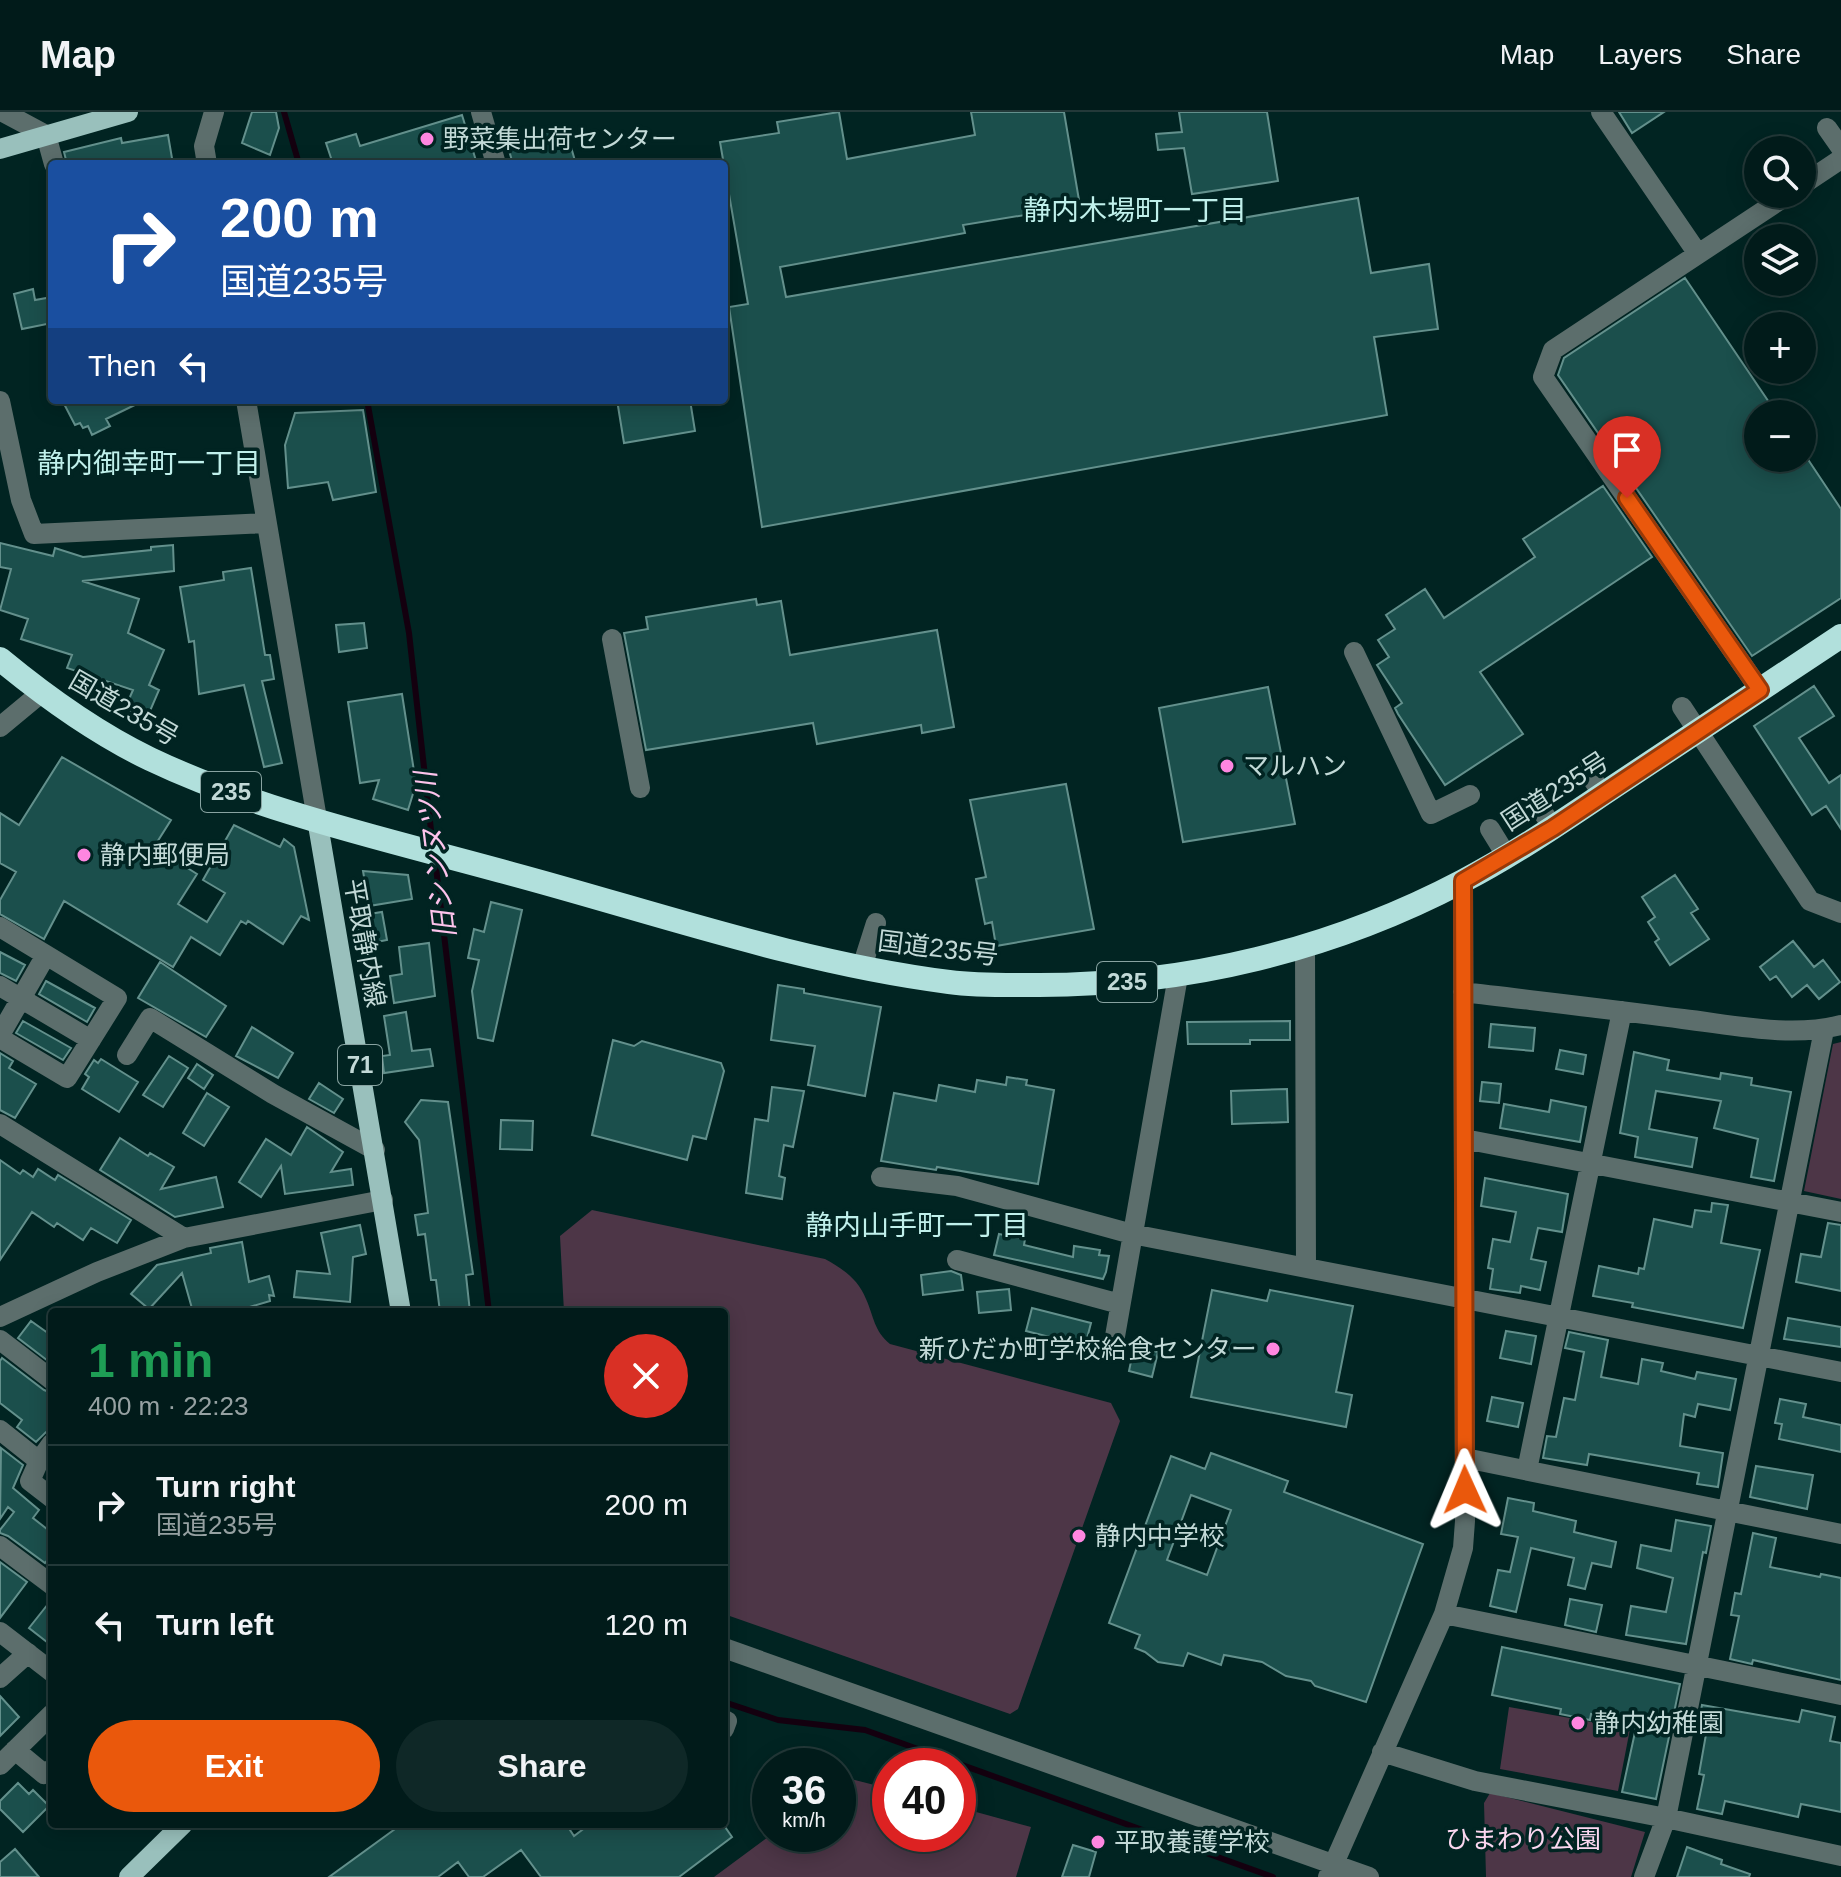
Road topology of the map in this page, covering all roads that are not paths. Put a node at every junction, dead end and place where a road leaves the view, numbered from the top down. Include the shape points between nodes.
1 (3, 112) edge
2 (128, 112) edge
3 (214, 112) edge
4 (481, 112) edge
5 (1601, 112) edge
6 (1827, 128) dead end
7 (46, 135) junction
8 (1841, 148) edge
9 (0, 149) edge
10 (1841, 159) edge
11 (53, 160) edge
12 (206, 160) edge
13 (495, 160) edge
14 (1816, 176) edge
15 (1768, 208) edge
16 (1698, 254) junction
17 (0, 401) edge
18 (247, 404) edge
19 (266, 523) junction
20 (1841, 636) edge
21 (612, 639) dead end
22 (1354, 652) dead end
23 (0, 659) edge
24 (1760, 690) junction
25 (41, 693) junction
26 (1682, 707) dead end
27 (0, 727) edge
28 (1697, 731) junction
29 (1586, 770) dead end
30 (640, 788) dead end
31 (1603, 794) junction
32 (1470, 795) dead end
33 (1535, 800) dead end
34 (317, 819) junction
35 (1553, 828) junction
36 (1490, 829) dead end
37 (1506, 855) junction
38 (1463, 881) junction
39 (1841, 913) edge
40 (876, 923) dead end
41 (0, 927) edge
42 (1305, 947) junction
43 (46, 955) junction
44 (862, 967) junction
45 (1178, 976) junction
46 (0, 986) edge
47 (1463, 992) junction
48 (21, 999) junction
49 (1622, 1011) junction
50 (1832, 1028) edge
51 (0, 1036) edge
52 (91, 1040) junction
53 (127, 1055) dead end
54 (0, 1124) edge
55 (1464, 1139) junction
56 (375, 1150) junction
57 (1592, 1164) junction
58 (881, 1177) dead end
59 (383, 1200) junction
60 (1790, 1203) junction
61 (1841, 1212) edge
62 (1132, 1234) junction
63 (184, 1238) junction
64 (957, 1260) dead end
65 (1306, 1268) junction
66 (1464, 1297) junction
67 (1120, 1304) junction
68 (400, 1308) edge
69 (0, 1317) edge
70 (1561, 1317) junction
71 (0, 1340) edge
72 (1114, 1342) dead end
73 (1757, 1356) junction
74 (1841, 1372) edge
75 (48, 1377) edge
76 (0, 1430) edge
77 (48, 1449) edge
78 (1465, 1458) junction
79 (39, 1461) junction
80 (1527, 1470) junction
81 (48, 1495) edge
82 (1728, 1511) junction
83 (1841, 1534) edge
84 (0, 1546) edge
85 (48, 1582) edge
86 (1444, 1614) junction
87 (0, 1632) edge
88 (728, 1649) edge
89 (28, 1653) junction
90 (1696, 1665) junction
91 (48, 1669) edge
92 (0, 1678) edge
93 (1841, 1695) edge
94 (48, 1718) edge
95 (15, 1750) junction
96 (1382, 1752) junction
97 (0, 1765) edge
98 (48, 1772) edge
99 (1666, 1818) junction
100 (179, 1828) edge
101 (1841, 1856) edge
102 (1331, 1871) edge
103 (129, 1877) edge
104 (1369, 1877) edge
105 (1644, 1877) edge

1 - 7 street
2 - 7 main road
3 - 12 street via 204,146
4 - 13 street
5 - 16 street
6 - 8 street
7 - 9 main road
7 - 11 street
10 - 14 street
15 - 16 street
16 - 24 street via 1553,350 1543,377
17 - 19 street via 21,500 34,534
18 - 19 street
19 - 34 street
20 - 24 highway, 国道235号 / 235
21 - 30 street
22 - 32 street via 1431,814
23 - 25 highway, 国道235号 / 235
24 - 28 highway, 国道235号 / 235
25 - 27 street
25 - 34 highway, 国道235号 / 235 via 147,758 209,785
26 - 28 street
28 - 31 highway, 国道235号 / 235
28 - 39 street via 1810,901
29 - 31 street
31 - 35 highway, 国道235号 / 235
33 - 35 street
34 - 44 highway, 国道235号 / 235 via 778,949
34 - 56 main road, 平取静内線 / 71
35 - 37 highway, 国道235号 / 235
36 - 37 street
37 - 38 highway, 国道235号 / 235
38 - 42 highway, 国道235号 / 235 via 1366,926
38 - 47 street
40 - 44 street
41 - 43 street
42 - 45 highway, 国道235号 / 235
42 - 65 street
43 - 48 street
43 - 52 street via 117,998
44 - 45 highway, 国道235号 / 235 via 1000,985
45 - 62 street
46 - 48 street
47 - 49 street
47 - 55 street
48 - 51 street
48 - 52 street
49 - 50 street via 1797,1031
49 - 57 street
50 - 60 street
51 - 52 street via 67,1078
53 - 56 street via 150,1018
54 - 63 street
55 - 57 street
55 - 66 street
56 - 59 main road, 平取静内線 / 71
57 - 60 street
57 - 70 street
58 - 62 street via 957,1186
59 - 63 street
59 - 68 main road, 平取静内線 / 71
60 - 61 street
60 - 73 street
62 - 65 street
62 - 67 street
63 - 69 street
64 - 67 street
65 - 66 street
66 - 70 street
66 - 78 street
67 - 72 street
70 - 73 street
70 - 80 street
71 - 75 street
73 - 74 street
73 - 82 street
76 - 79 street
77 - 79 street
78 - 80 street
78 - 86 street via 1463,1548
79 - 81 street via 30,1481
80 - 82 street
82 - 83 street
82 - 90 street
84 - 85 street
86 - 90 street
86 - 96 street
87 - 89 street
88 - 102 street
89 - 91 street
89 - 92 street
90 - 93 street
90 - 99 street
94 - 95 street
95 - 97 street
95 - 98 street via 44,1774
96 - 99 street via 1475,1781
96 - 102 street
99 - 101 street
99 - 105 street
100 - 103 main road
102 - 104 street

